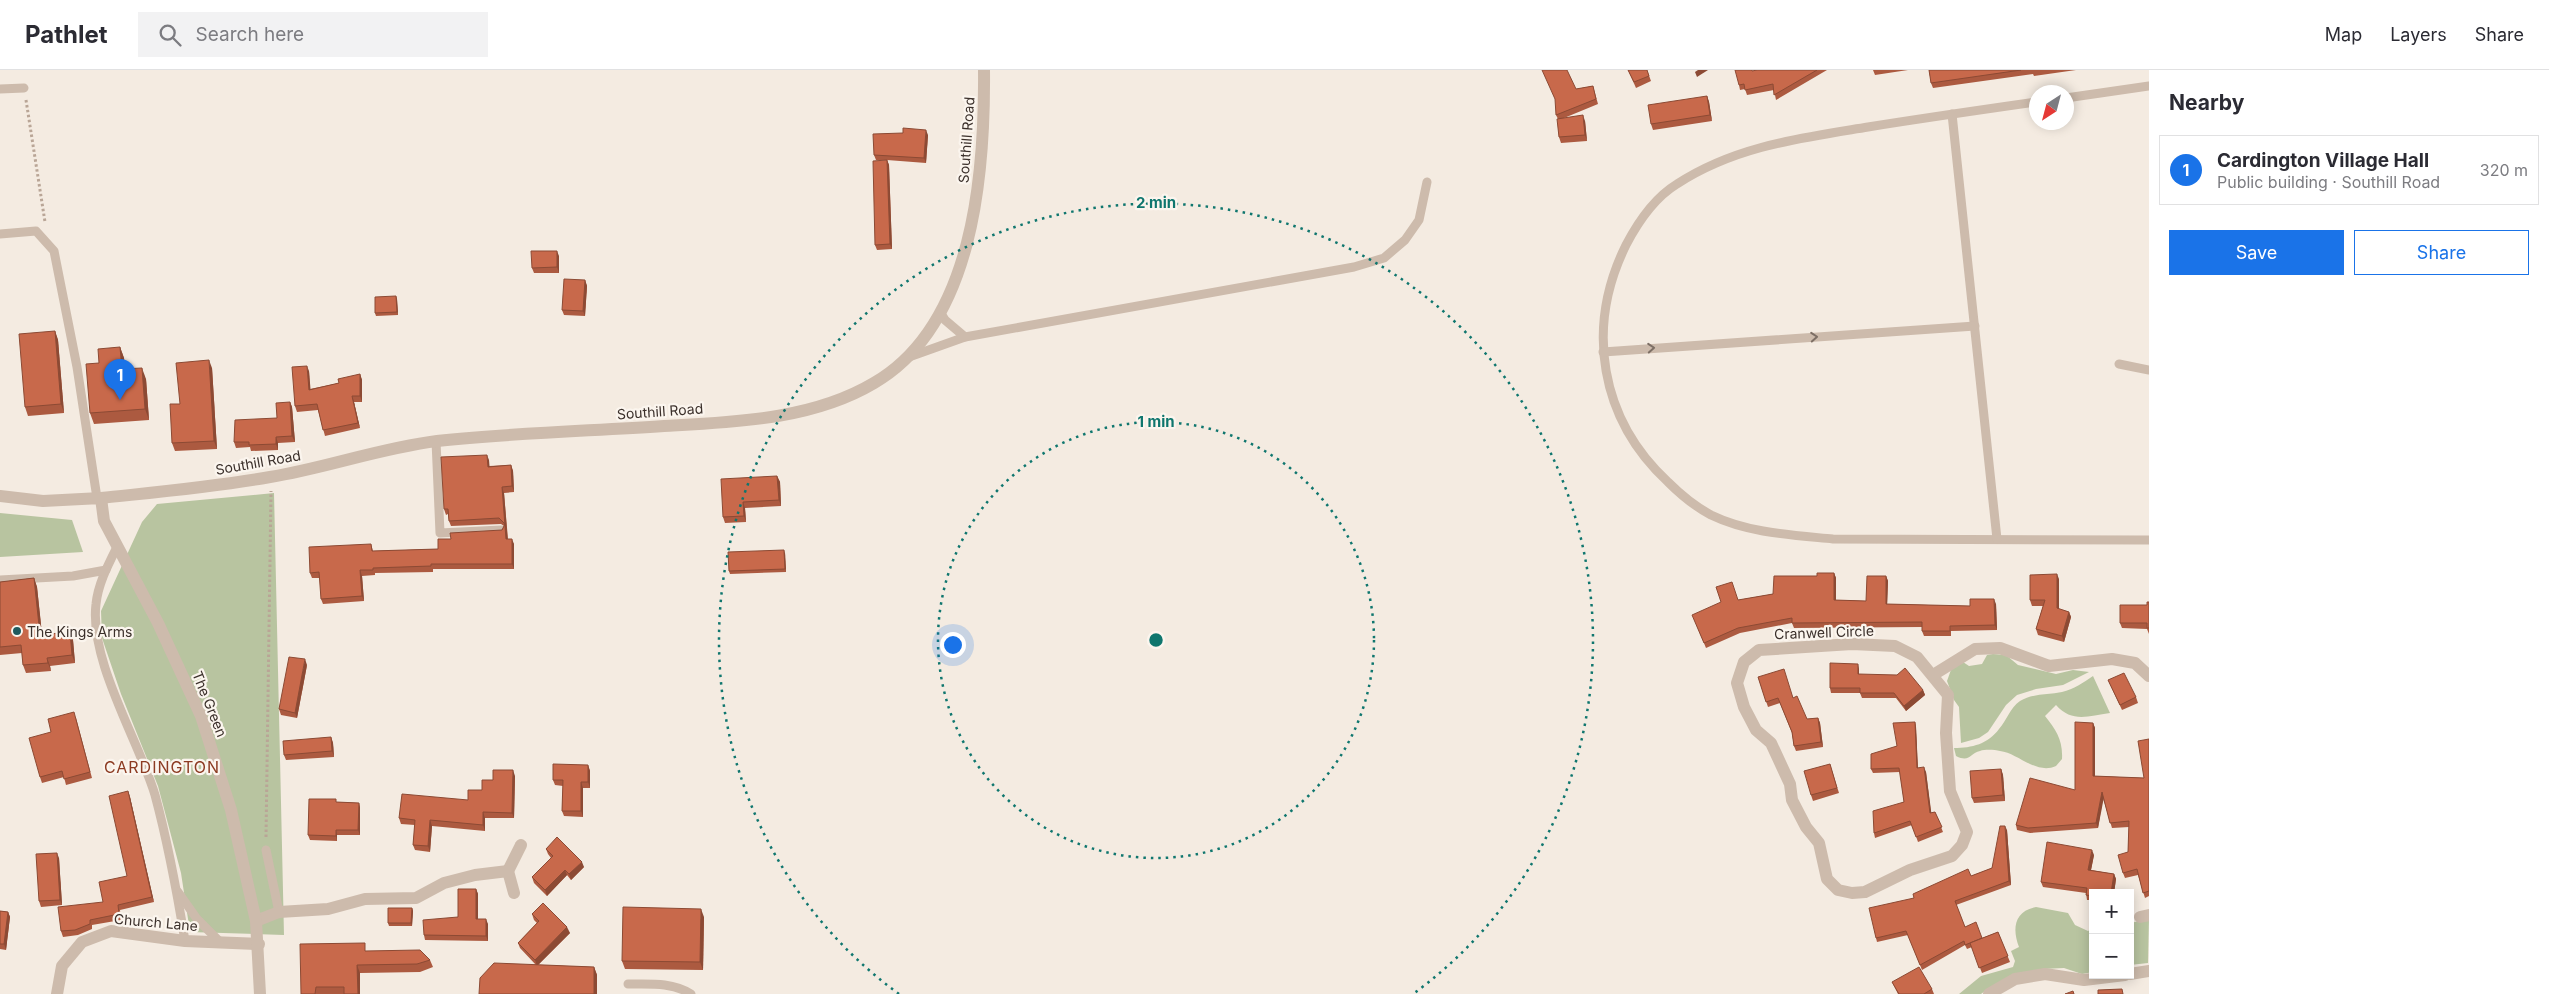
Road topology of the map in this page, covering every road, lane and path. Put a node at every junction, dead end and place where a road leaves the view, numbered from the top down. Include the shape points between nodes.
1 (984, 70) edge
2 (2149, 86) edge
3 (24, 88) joint
4 (0, 89) edge
5 (2074, 97) edge
6 (2029, 103) edge
7 (1952, 114) junction
8 (1427, 182) dead end
9 (0, 234) edge
10 (49, 245) junction
11 (940, 312) junction
12 (1975, 326) junction
13 (965, 337) junction
14 (1603, 352) junction
15 (905, 358) junction
16 (2119, 364) dead end
17 (2149, 368) edge
18 (436, 441) junction
19 (271, 477) junction
20 (0, 496) edge
21 (99, 498) junction
22 (501, 530) edge
23 (1997, 539) junction
24 (2149, 540) edge
25 (117, 547) junction
26 (106, 570) junction
27 (0, 580) edge
28 (1933, 675) junction
29 (2149, 675) edge
30 (521, 845) dead end
31 (266, 850) joint
32 (508, 871) junction
33 (176, 890) junction
34 (514, 893) dead end
35 (279, 912) junction
36 (256, 921) junction
37 (185, 941) junction
38 (221, 943) junction
39 (259, 944) junction
40 (2149, 971) edge
41 (2134, 973) edge
42 (2092, 979) edge
43 (628, 984) dead end
44 (57, 994) edge
45 (260, 994) edge
46 (691, 994) edge
47 (1989, 994) edge

1 - 11 street, Southill Road via 981,172 965,252 949,298
2 - 5 lane
3 - 4 lane
3 - 10 path
6 - 7 lane
7 - 12 lane
7 - 14 lane via 1797,138 1754,148 1718,161 1675,185 1648,209 1618,264 1604,320
8 - 13 lane via 1419,220 1405,240 1384,258 1354,267
9 - 10 lane via 36,231
10 - 21 lane via 54,251 77,367
11 - 13 lane
11 - 15 street, Southill Road
14 -> 12 lane
12 - 23 lane
13 - 15 lane
14 - 23 lane via 1619,418 1635,445 1672,486 1710,514 1745,527 1833,539
15 - 18 street, Southill Road via 876,382 843,398 809,409 724,422
16 - 17 lane
18 - 19 street, Southill Road via 371,452
18 - 22 lane via 440,533
19 - 21 street, Southill Road
19 - 31 path
20 - 21 street, Southill Road via 43,501
21 - 25 street, The Green via 104,521
23 - 24 lane
25 - 26 lane
25 - 36 street, The Green via 158,623 201,716 231,810
26 - 27 lane via 73,576
26 - 33 lane via 95,605 98,640 117,701 154,794
28 - 28 street, Cranwell Circle via 1917,658 1895,646 1852,644 1760,650 1744,662 1737,683 1744,707 1756,730 1771,744 1790,784 1792,800 1806,827 1819,843 1827,880 1838,890 1865,892 1902,873 1952,856 1962,845 1967,832 1950,790 1948,695
28 - 29 street via 1975,649 2000,648 2049,666 2112,659 2135,663
30 - 32 street
31 - 35 lane
32 - 34 street
32 - 35 street via 444,883 416,898 365,899 328,910
33 - 37 lane
33 - 38 lane via 197,919
35 - 36 street
36 - 39 street, The Green
37 - 38 street, Church Lane
37 - 44 street, Church Lane via 111,931 82,942 62,966
38 - 39 street, Church Lane
39 - 45 street, The Green
40 - 41 street
42 - 47 street via 2045,974 2015,979
43 - 46 lane via 666,985

